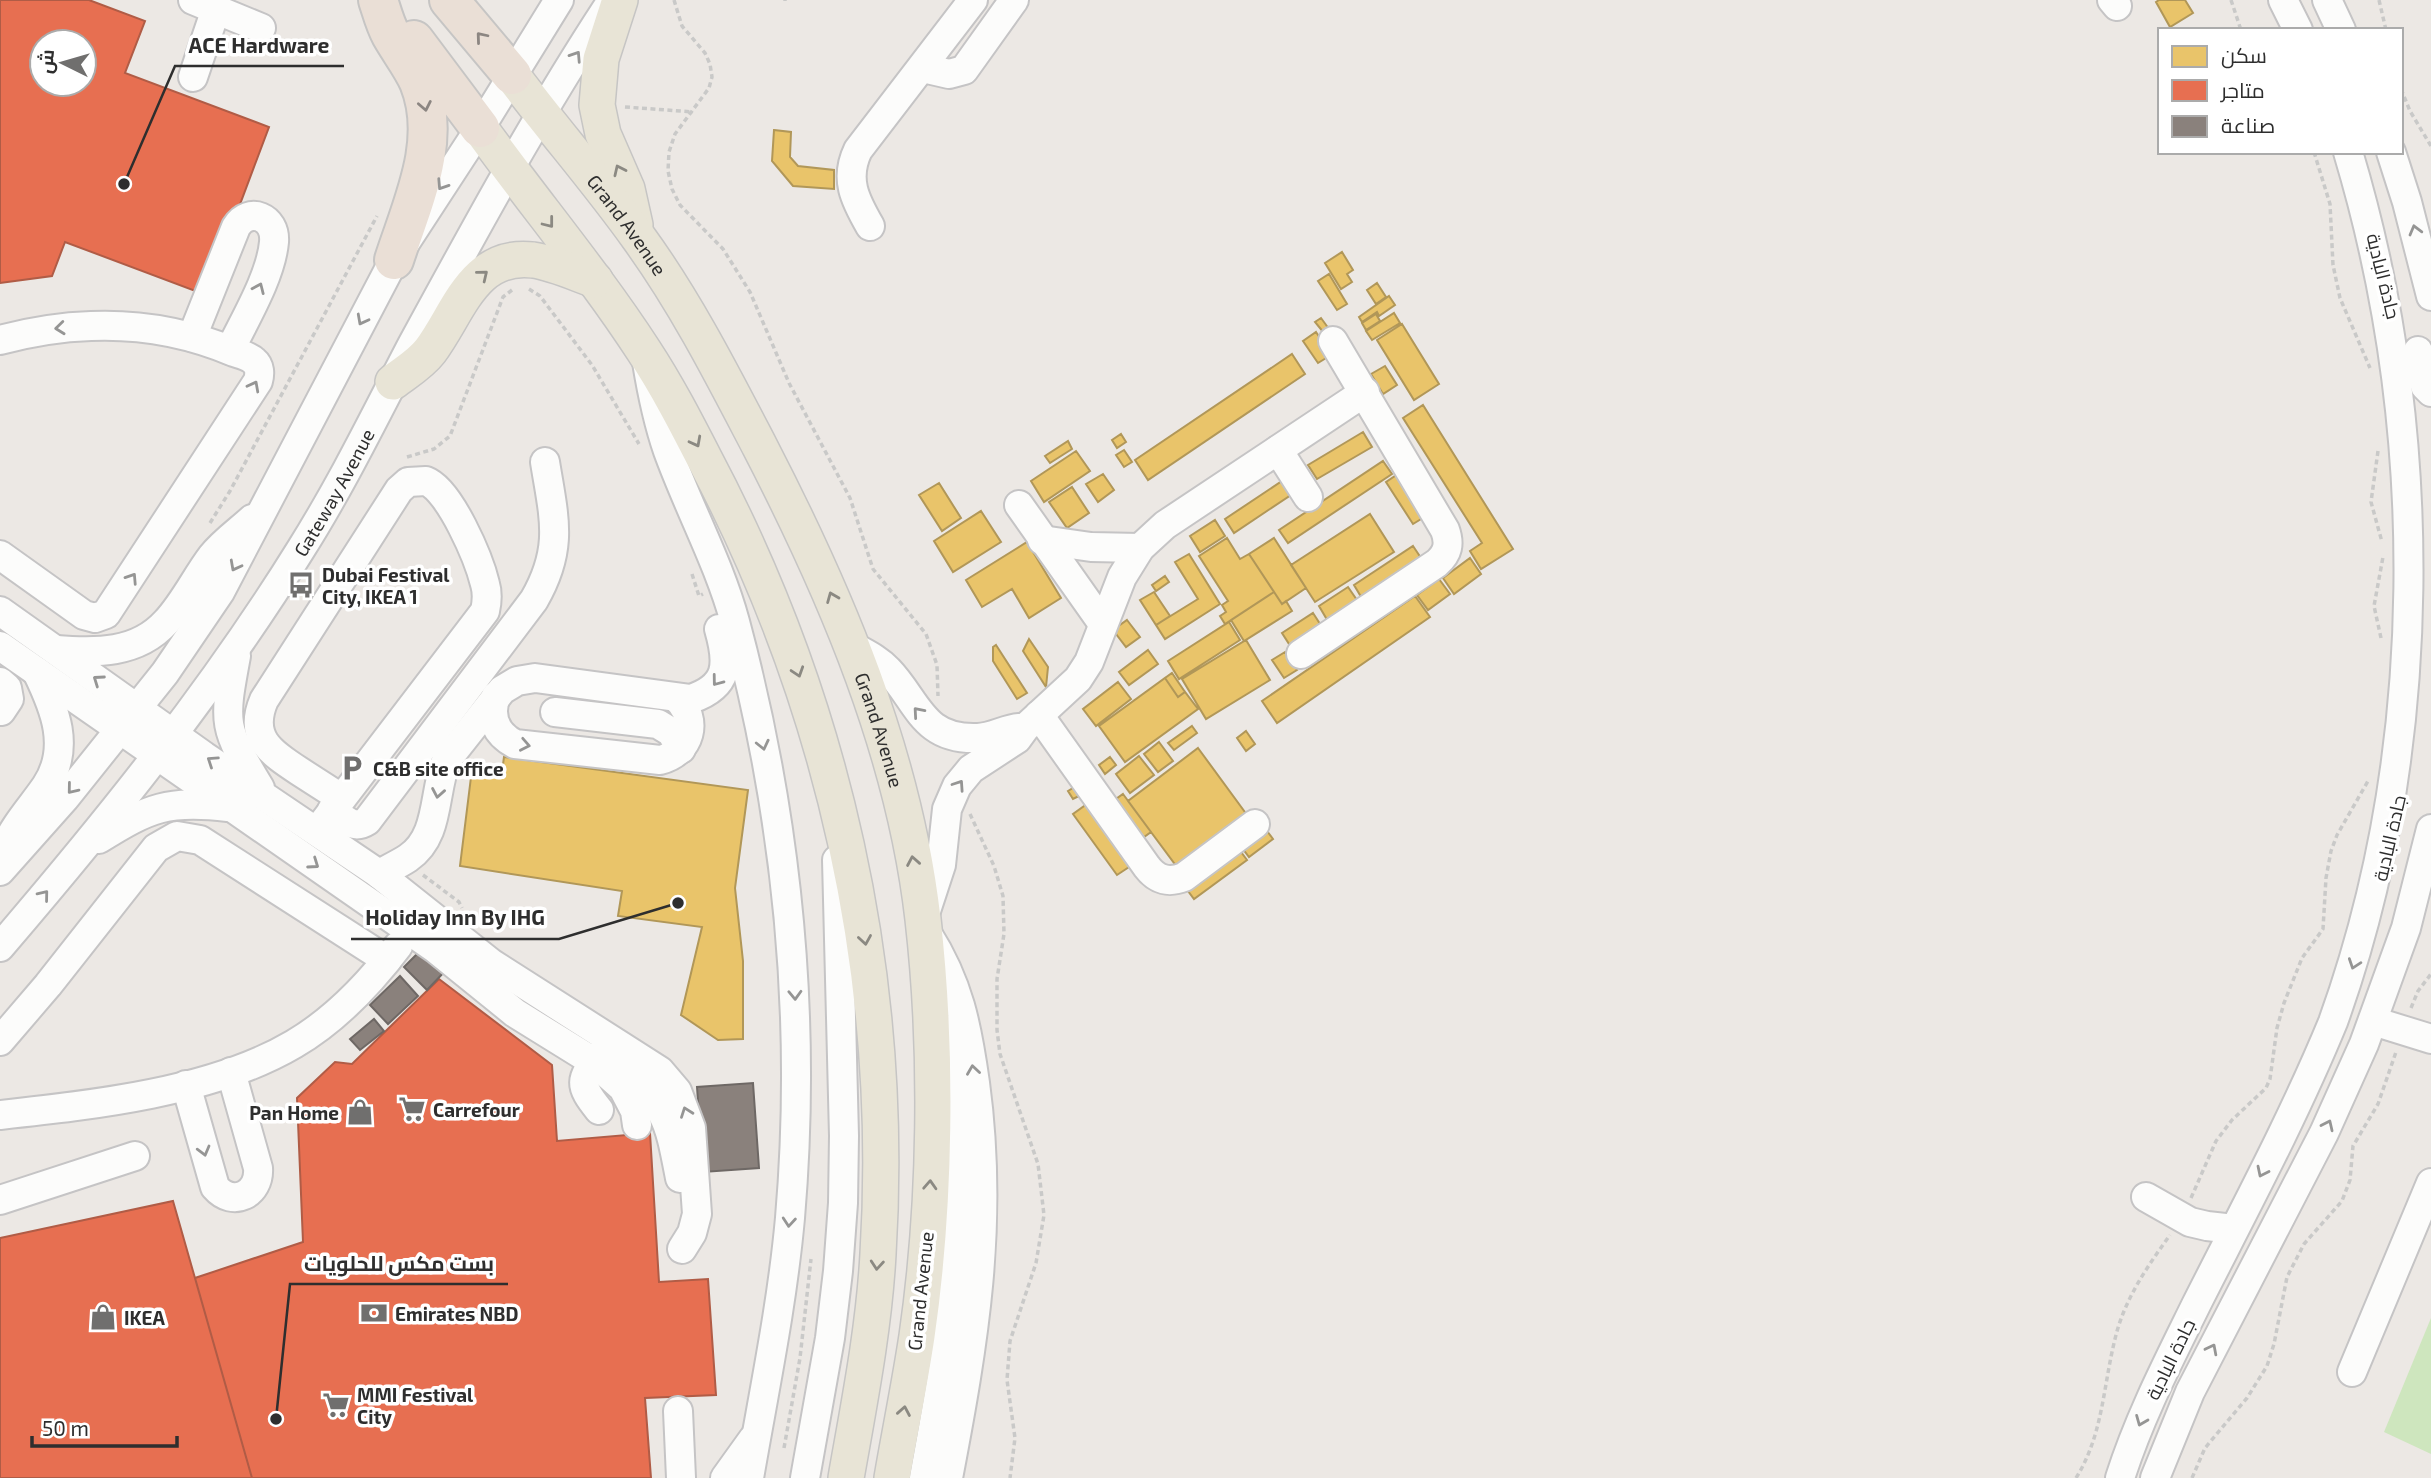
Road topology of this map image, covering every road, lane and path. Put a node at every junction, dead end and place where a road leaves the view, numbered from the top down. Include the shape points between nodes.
1 (380, 0) edge
2 (449, 0) edge
3 (559, 0) edge
4 (613, 0) edge
5 (620, 0) edge
6 (674, 0) edge
7 (973, 0) edge
8 (1014, 0) edge
9 (2231, 0) edge
10 (2283, 0) edge
11 (2327, 0) edge
12 (2379, 0) edge
13 (205, 5) edge
14 (261, 28) dead end
15 (2240, 28) edge
16 (2297, 28) edge
17 (2340, 28) edge
18 (2386, 28) edge
19 (705, 53) dead end
20 (923, 68) junction
21 (512, 75) junction
22 (193, 77) dead end
23 (2403, 94) edge
24 (597, 105) junction
25 (693, 112) dead end
26 (540, 113) junction
27 (480, 128) junction
28 (2431, 146) edge
29 (2315, 154) edge
30 (2349, 154) edge
31 (2392, 154) edge
32 (509, 168) junction
33 (380, 209) dead end
34 (870, 226) dead end
35 (638, 235) junction
36 (394, 260) junction
37 (595, 281) junction
38 (519, 287) dead end
39 (526, 287) dead end
40 (2431, 296) edge
41 (2392, 303) junction
42 (192, 337) junction
43 (0, 340) edge
44 (1333, 341) dead end
45 (230, 350) junction
46 (645, 353) junction
47 (2371, 369) dead end
48 (393, 382) junction
49 (2431, 392) edge
50 (1365, 393) junction
51 (2379, 443) dead end
52 (1278, 450) junction
53 (655, 451) junction
54 (401, 461) dead end
55 (545, 462) dead end
56 (1308, 497) dead end
57 (267, 505) junction
58 (1018, 505) dead end
59 (210, 523) dead end
60 (1042, 540) junction
61 (1140, 548) junction
62 (0, 555) edge
63 (690, 569) dead end
64 (709, 592) junction
65 (0, 611) edge
66 (480, 620) junction
67 (1103, 624) junction
68 (507, 637) junction
69 (0, 646) edge
70 (238, 646) junction
71 (852, 646) junction
72 (2385, 647) dead end
73 (56, 650) junction
74 (1301, 654) dead end
75 (36, 670) junction
76 (0, 682) edge
77 (499, 693) junction
78 (677, 698) junction
79 (613, 708) dead end
80 (1, 711) edge
81 (555, 712) dead end
82 (1032, 721) junction
83 (120, 729) junction
84 (681, 749) junction
85 (157, 755) junction
86 (2371, 775) dead end
87 (265, 796) junction
88 (836, 797) junction
89 (230, 807) junction
90 (330, 813) junction
91 (1255, 824) dead end
92 (2431, 829) edge
93 (286, 844) junction
94 (79, 852) junction
95 (0, 860) edge
96 (0, 871) edge
97 (379, 874) junction
98 (262, 880) junction
99 (838, 906) junction
100 (416, 921) junction
101 (451, 932) junction
102 (929, 934) junction
103 (0, 947) edge
104 (387, 960) junction
105 (491, 963) junction
106 (2431, 974) edge
107 (2376, 1013) junction
108 (2414, 1023) edge
109 (2431, 1040) edge
110 (0, 1041) edge
111 (652, 1051) dead end
112 (597, 1058) junction
113 (230, 1072) junction
114 (186, 1085) junction
115 (978, 1107) junction
116 (599, 1110) dead end
117 (0, 1115) edge
118 (637, 1125) dead end
119 (135, 1156) dead end
120 (2431, 1183) edge
121 (2146, 1197) dead end
122 (0, 1200) edge
123 (2182, 1217) junction
124 (680, 1221) dead end
125 (2234, 1229) junction
126 (682, 1249) dead end
127 (2352, 1372) dead end
128 (678, 1411) dead end
129 (757, 1434) junction
130 (681, 1478) edge
131 (724, 1478) edge
132 (749, 1478) edge
133 (789, 1478) edge
134 (806, 1478) edge
135 (846, 1478) edge
136 (892, 1478) edge
137 (924, 1478) edge
138 (939, 1478) edge
139 (948, 1478) edge
140 (2076, 1478) edge
141 (2120, 1478) edge
142 (2155, 1478) edge
143 (2192, 1478) edge

1 - 27 highway
1 -> 36 highway via 387,28 418,81 428,123 426,157
21 -> 2 highway
3 - 21 street
26 -> 4 street, Gateway Avenue
5 - 24 main road via 601,59
6 - 19 path via 682,26
7 - 20 street
8 - 20 street via 964,71 949,74
9 - 15 path
10 - 16 street
11 - 17 street
12 - 18 path
13 - 14 street
13 - 22 street
20 - 34 street via 853,159 851,189
21 - 26 main road, Grand Avenue
21 - 27 street
23 - 28 path
24 - 25 path
35 -> 24 main road
26 - 32 street, Gateway Avenue
26 - 35 main road, Grand Avenue
27 - 32 main road
27 -> 36 street
29 - 47 path via 2330,204 2340,298
30 - 41 street, جادة البادية
40 -> 31 street
32 -> 37 main road
32 - 48 street, Gateway Avenue
33 - 59 path
71 -> 35 main road, Grand Avenue via 755,438 713,358
36 -> 57 street
37 - 46 main road
48 -> 37 main road via 424,358 467,290 495,266 531,260
38 - 54 path via 503,298 450,436 434,449
39 - 53 path via 540,296
41 - 49 street via 2414,335 2424,382
41 -> 125 street, جادة البادية via 2413,425 2420,550 2416,670 2400,790 2372,908 2333,1022
42 -> 43 street via 93,326 61,327
42 - 45 street
45 -> 42 street via 273,248 274,230 262,217 250,216 236,227
44 - 50 street
62 -> 45 street via 84,615 95,618 110,611 258,381 254,360
46 - 53 street
46 -> 88 main road via 731,509 763,579
48 - 70 street, Gateway Avenue via 317,522
50 - 52 street
50 - 74 street via 1449,544 1437,563
51 - 72 path via 2371,502 2384,550 2374,606
52 - 56 street
52 - 61 street via 1165,525
53 - 64 street
53 -> 129 street via 722,582 735,621 770,779 789,924 795,991 794,1156 782,1289
55 - 68 street via 555,527 551,566
57 - 73 street via 215,552 155,633 111,652
57 -> 83 street via 220,592
58 - 60 street
60 - 61 street
60 - 67 street
61 - 67 street
63 - 64 path via 699,596
64 -> 78 street via 726,651 724,671 712,689
65 - 73 street
66 - 68 street
66 - 90 street
66 - 90 street via 487,603 486,585 461,527 437,487 420,480 408,482 260,709 262,738
67 - 82 street via 1084,671
68 - 90 street via 368,821 351,824
69 - 75 street
70 - 85 street, Gateway Avenue
70 - 87 street via 226,709 228,729
82 -> 71 street via 979,738 940,730 919,714 882,664
102 -> 71 main road, Grand Avenue via 895,779
83 -> 73 street
75 - 83 street
75 - 95 street via 58,723 57,761
76 - 80 street via 9,698
77 - 78 street via 517,681 535,678
77 - 79 street
77 -> 84 street via 493,704 494,721 502,735 515,744 660,760
77 -> 97 street via 446,761 424,842 407,859
78 - 84 street via 690,723
81 - 84 street via 658,724 671,732
82 - 91 street via 1157,877 1171,881 1184,877
102 -> 82 street via 951,797 971,769 1014,742
83 - 85 street
83 - 85 street via 121,749 140,767
83 -> 96 street
87 -> 85 street
85 - 89 street
85 - 94 street, Gateway Avenue
86 - 123 path via 2331,851 2323,929 2302,958 2284,1003 2270,1079 2216,1141
87 - 90 street
88 - 99 street
88 -> 135 main road via 866,948 880,1101 878,1257 871,1330
89 - 93 street
89 - 94 street via 187,803 161,807 136,816
90 - 97 street
92 - 107 street, جادة البادية via 2406,928
93 - 98 street
93 -> 100 street
103 -> 94 street, Gateway Avenue
97 - 100 street
98 - 104 street
98 - 110 street via 200,840 177,836 162,843
99 - 133 street via 828,1232 813,1355
99 - 134 street via 844,1203 830,1338
100 - 101 street
100 - 104 street
100 - 112 street via 436,949 515,1013
101 - 105 street
101 - 111 street via 492,943 627,1028
115 -> 102 street via 961,1004
136 -> 102 main road, Grand Avenue via 926,1254 932,1091
102 - 137 street via 956,1158 955,1259 945,1359
104 - 113 street via 315,1030 277,1054
105 - 112 street via 519,998
126 -> 105 street via 695,1224 698,1205 691,1128 677,1091 650,1062
106 - 108 path via 2418,990
107 - 108 street
142 -> 107 street, جادة البادية via 2190,1392 2324,1133
108 - 109 street
108 - 143 path via 2378,1104 2353,1146 2350,1180 2342,1201 2304,1244 2287,1277 2267,1366 2248,1398 2205,1448
112 - 116 street via 583,1082 585,1093
112 - 118 street via 623,1088
112 - 124 street via 643,1087 670,1126 682,1192
113 - 114 street
114 -> 113 street via 215,1187 226,1196 241,1197 257,1182 258,1168
114 - 117 street
115 - 138 street via 966,1318
115 - 139 street via 983,1191 980,1276 971,1360
119 - 122 street
120 - 127 street
121 - 123 street
123 - 125 street
123 - 140 path via 2140,1278 2119,1324 2098,1430
125 -> 141 street, جادة البادية via 2157,1383
128 - 130 street
129 - 131 street
129 - 132 street

